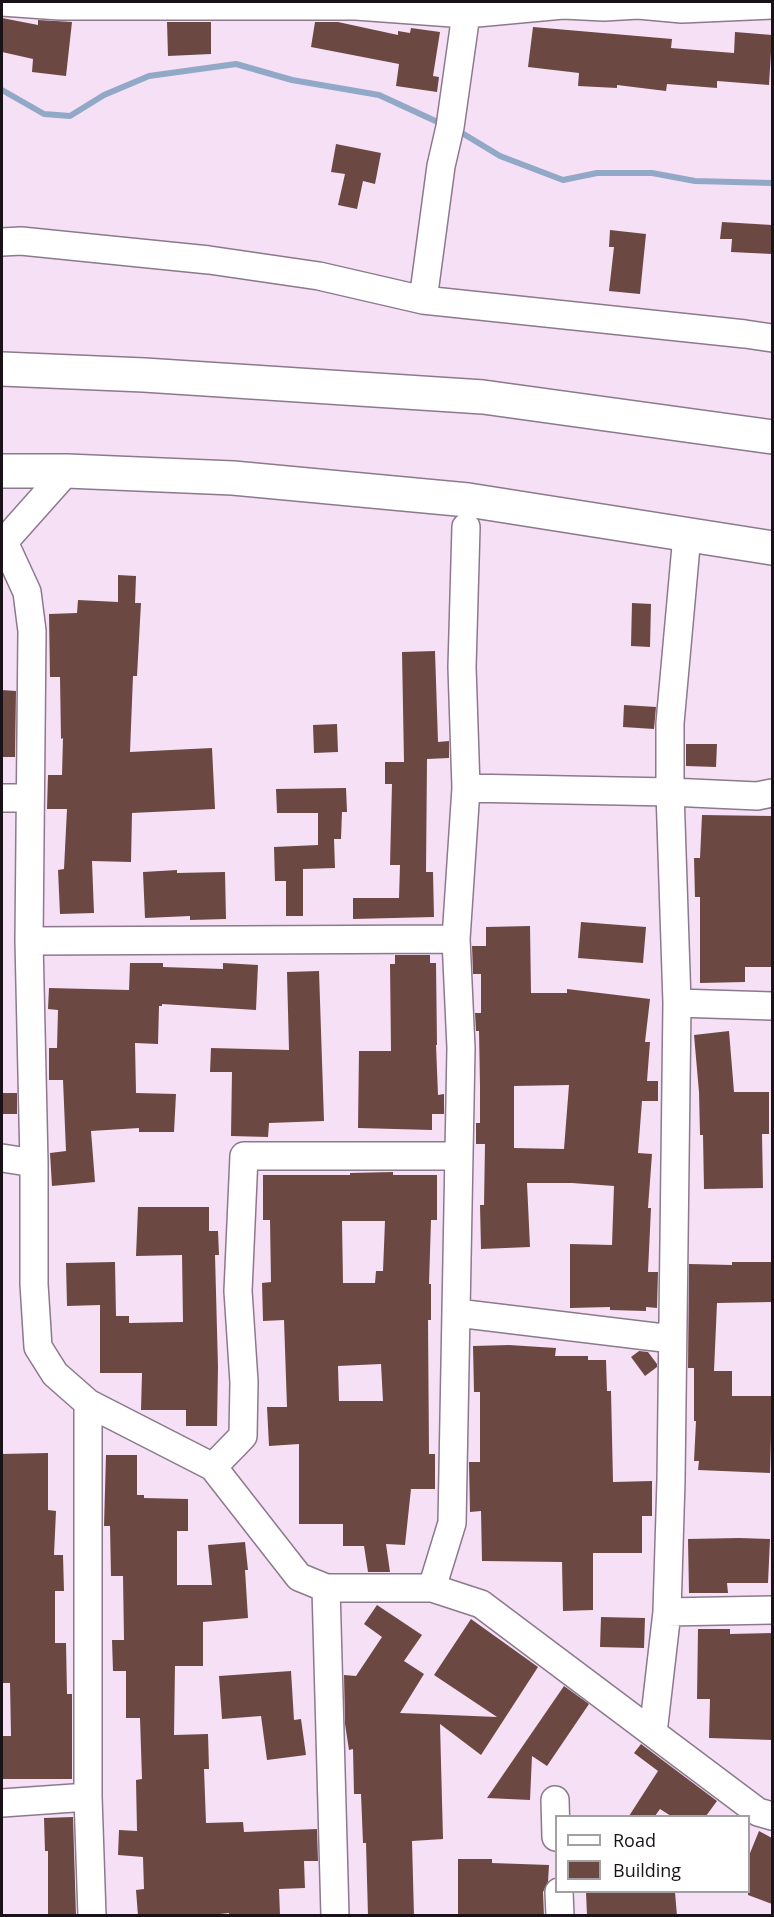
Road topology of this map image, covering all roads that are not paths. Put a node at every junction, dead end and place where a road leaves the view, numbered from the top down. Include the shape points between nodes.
1 (2, 2) edge
2 (638, 3) edge
3 (772, 5) edge
4 (466, 14) junction
5 (2, 242) edge
6 (423, 300) junction
7 (772, 338) edge
8 (2, 369) edge
9 (772, 437) edge
10 (2, 471) edge
11 (67, 471) junction
12 (466, 527) dead end
13 (687, 535) junction
14 (3, 543) edge
15 (772, 548) edge
16 (466, 788) junction
17 (670, 792) junction
18 (772, 793) edge
19 (2, 798) edge
20 (30, 798) junction
21 (456, 939) junction
22 (29, 941) junction
23 (676, 1003) junction
24 (772, 1006) edge
25 (459, 1156) junction
26 (2, 1158) edge
27 (34, 1163) junction
28 (457, 1313) junction
29 (672, 1339) junction
30 (88, 1403) junction
31 (213, 1467) junction
32 (326, 1588) junction
33 (432, 1588) junction
34 (772, 1610) edge
35 (667, 1612) junction
36 (653, 1733) junction
37 (88, 1797) junction
38 (555, 1800) dead end
39 (2, 1803) edge
40 (555, 1815) edge
41 (772, 1816) edge
42 (559, 1893) edge
43 (92, 1916) edge
44 (335, 1916) edge
45 (560, 1916) edge

1 - 4 street via 356,6
2 - 3 street via 682,9
2 - 4 street
4 - 6 street
5 - 6 street via 220,262 319,276
6 - 7 street
8 - 9 highway via 483,397
10 - 11 highway
11 - 13 highway via 233,478 468,500
11 - 14 street
12 - 16 street via 462,667
13 - 15 highway
13 - 17 street via 670,723
14 - 20 street via 27,592 32,631
16 - 17 street
16 - 21 street
17 - 18 street via 757,796
17 - 23 street
19 - 20 street
20 - 22 street
21 - 22 street
21 - 25 street via 461,1048
22 - 27 street
23 - 24 street
23 - 29 street
25 - 28 street
25 - 31 street via 244,1156 238,1291 243,1436
26 - 27 street
27 - 30 street via 38,1347 55,1374
28 - 29 street
28 - 33 street via 452,1523
29 - 35 street
30 - 31 street
30 - 37 street
31 - 32 street via 299,1577
32 - 33 street
32 - 44 street
33 - 36 street via 481,1604
34 - 35 street
35 - 36 street
36 - 41 street via 758,1812
37 - 39 street
37 - 43 street
38 - 40 street
42 - 45 street

